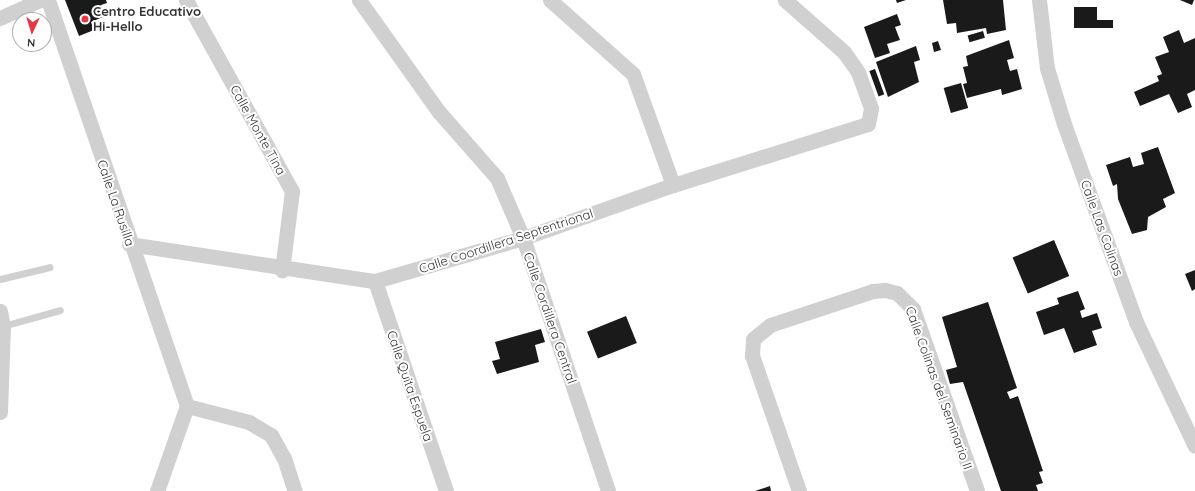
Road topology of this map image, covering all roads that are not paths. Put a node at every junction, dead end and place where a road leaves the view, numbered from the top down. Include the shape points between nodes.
1 (40, 0) edge
2 (48, 0) edge
3 (186, 0) edge
4 (359, 0) edge
5 (550, 0) edge
6 (785, 0) edge
7 (1039, 0) edge
8 (0, 18) edge
9 (673, 185) junction
10 (523, 238) junction
11 (129, 244) junction
12 (50, 267) dead end
13 (282, 270) junction
14 (0, 279) edge
15 (375, 281) junction
16 (60, 310) dead end
17 (0, 311) edge
18 (3, 326) junction
19 (187, 406) junction
20 (0, 412) edge
21 (1195, 446) edge
22 (157, 491) edge
23 (295, 491) edge
24 (446, 491) edge
25 (608, 491) edge
26 (799, 491) edge
27 (976, 491) edge

1 - 8 street
2 - 11 street, Calle La Rusilla
3 - 13 street, Calle Monte Tina via 292,191
4 - 10 street, Calle Cordillera Central via 440,112 497,178
5 - 9 street via 633,74
6 - 9 street, Calle Coordillera Septentrional via 844,52 866,92 871,119 858,130
7 - 21 street, Calle Las Colinas via 1047,68 1064,124 1136,322
9 - 10 street, Calle Coordillera Septentrional
10 - 15 street, Calle Coordillera Septentrional
10 - 25 street, Calle Cordillera Central
11 - 13 street, Calle Coordillera Septentrional
11 - 19 street, Calle La Rusilla
12 - 14 lane
13 - 15 street, Calle Coordillera Septentrional
15 - 24 street, Calle Quita Espuela
16 - 18 lane
17 - 18 street
18 - 20 street
19 - 22 street
19 - 23 street via 249,422 271,435 284,458
26 - 27 street, Calle Colinas del Seminario II via 752,355 752,339 770,325 873,291 885,290 897,293 913,309

